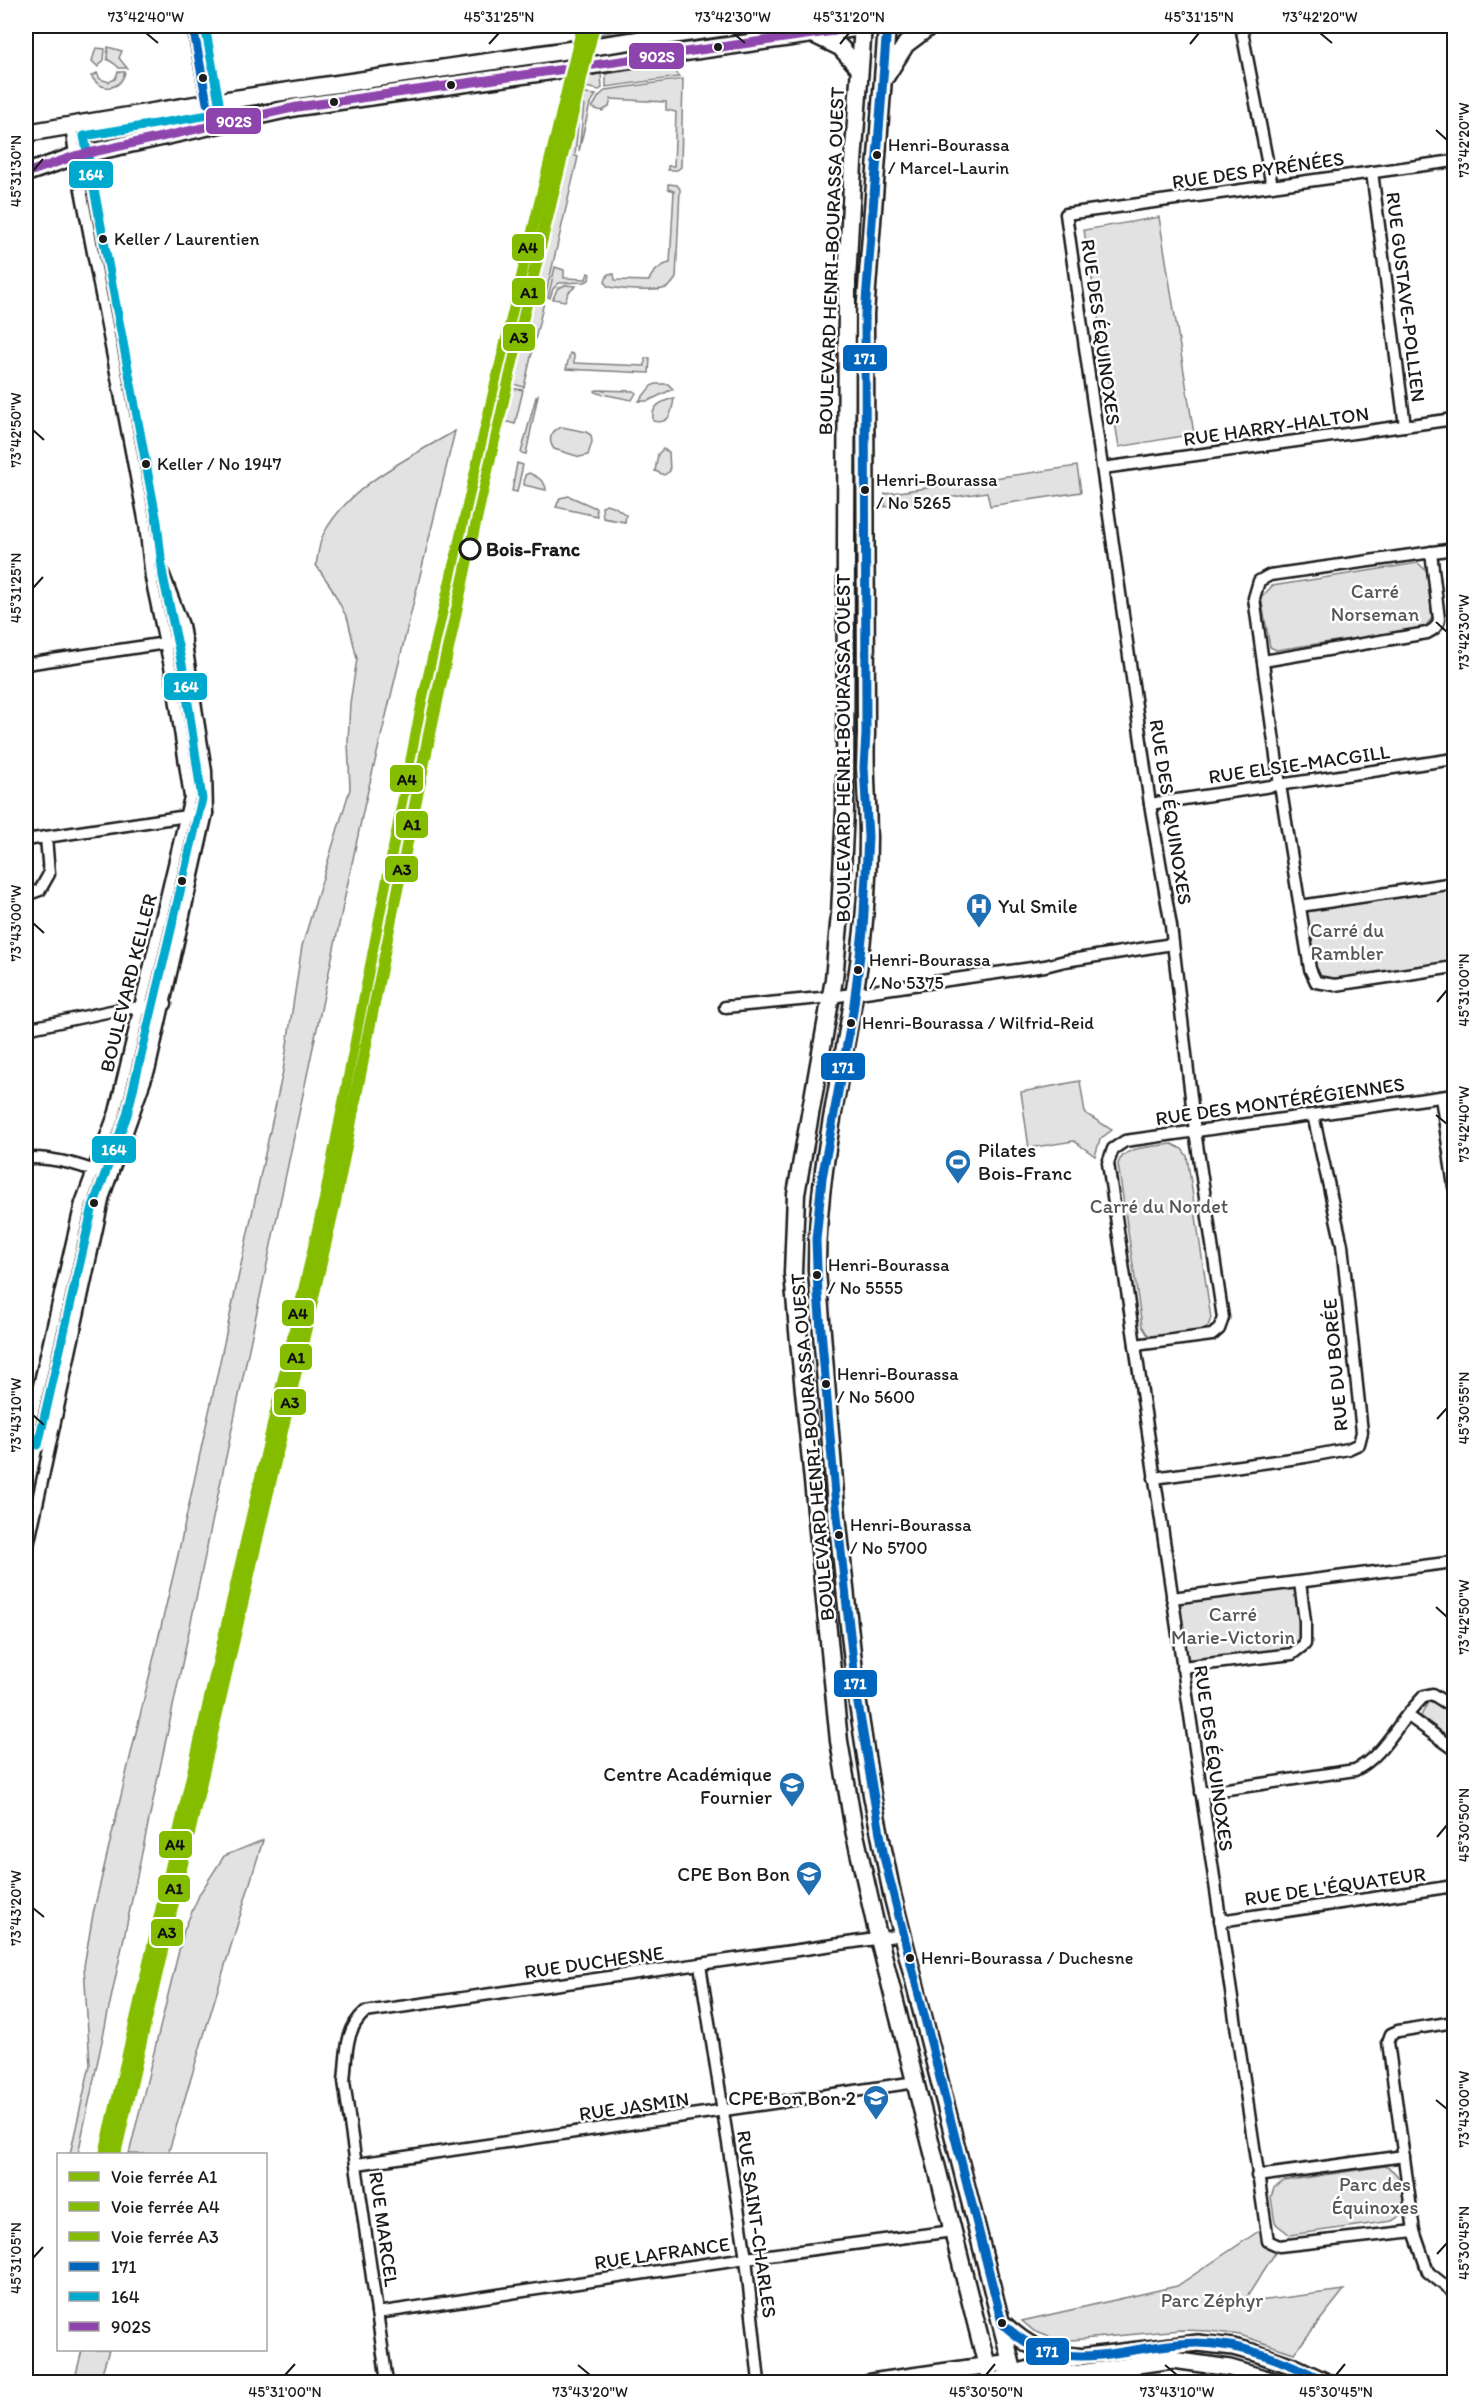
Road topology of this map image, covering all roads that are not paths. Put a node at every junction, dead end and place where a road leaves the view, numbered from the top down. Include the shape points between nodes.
1 (193, 26) edge
2 (733, 26) edge
3 (863, 26) edge
4 (868, 26) edge
5 (887, 26) edge
6 (930, 26) edge
7 (1241, 26) edge
8 (811, 33) junction
9 (859, 68) junction
10 (884, 80) junction
11 (207, 103) junction
12 (71, 126) junction
13 (212, 126) junction
14 (26, 134) edge
15 (75, 156) junction
16 (1455, 160) edge
17 (1372, 172) junction
18 (26, 173) edge
19 (1272, 186) junction
20 (1066, 214) joint
21 (1455, 419) edge
22 (1405, 426) junction
23 (1103, 468) junction
24 (145, 524) junction
25 (1455, 549) edge
26 (1431, 552) junction
27 (186, 640) junction
28 (166, 644) junction
29 (1263, 661) junction
30 (26, 664) edge
31 (1455, 759) edge
32 (1280, 785) junction
33 (1150, 804) junction
34 (207, 813) junction
35 (186, 817) junction
36 (46, 837) junction
37 (26, 840) edge
38 (1455, 883) edge
39 (26, 895) edge
40 (1300, 906) junction
41 (1172, 944) junction
42 (1455, 967) edge
43 (855, 993) junction
44 (831, 997) junction
45 (165, 1004) junction
46 (142, 1005) junction
47 (725, 1007) dead end
48 (26, 1029) edge
49 (1455, 1095) edge
50 (1441, 1097) junction
51 (1313, 1115) junction
52 (1195, 1131) junction
53 (1113, 1149) joint
54 (26, 1158) edge
55 (92, 1170) junction
56 (111, 1177) junction
57 (1455, 1187) edge
58 (1135, 1345) junction
59 (26, 1442) edge
60 (1154, 1478) junction
61 (26, 1555) edge
62 (1455, 1562) edge
63 (1300, 1582) junction
64 (1172, 1598) junction
65 (1182, 1667) junction
66 (1455, 1708) edge
67 (1407, 1715) junction
68 (1455, 1749) edge
69 (1201, 1793) junction
70 (1455, 1886) edge
71 (1220, 1921) junction
72 (903, 1935) junction
73 (879, 1938) junction
74 (700, 1965) junction
75 (1455, 2022) edge
76 (345, 2081) joint
77 (916, 2082) junction
78 (723, 2112) junction
79 (1404, 2156) junction
80 (357, 2164) junction
81 (1257, 2176) junction
82 (1414, 2230) junction
83 (953, 2231) junction
84 (746, 2259) junction
85 (1455, 2294) edge
86 (377, 2313) junction
87 (1002, 2323) junction
88 (1079, 2357) junction
89 (1013, 2376) edge
90 (991, 2377) edge
91 (387, 2382) edge
92 (759, 2382) edge
93 (871, 2382) edge
94 (1278, 2382) edge
95 (1326, 2382) edge

1 - 11 street
2 - 11 main road
3 - 4 main road
3 - 8 main road
3 - 9 main road, BOULEVARD HENRI-BOURASSA OUEST
5 - 10 main road, BOULEVARD HENRI-BOURASSA OUEST
6 - 10 main road via 906,44
7 - 19 street
8 - 9 main road via 840,47
8 - 13 main road via 297,107
9 - 44 main road, BOULEVARD HENRI-BOURASSA OUEST via 846,324 845,819
10 - 43 main road, BOULEVARD HENRI-BOURASSA OUEST via 865,314 864,767 868,837
11 - 12 main road
11 - 13 street
12 - 14 main road
12 - 15 street, BOULEVARD KELLER
13 - 15 main road
15 - 18 main road
15 - 24 street, BOULEVARD KELLER
16 - 17 street, RUE DES PYRÉNÉES
17 - 19 street, RUE DES PYRÉNÉES
17 - 22 street, RUE GUSTAVE-POLLIEN
19 - 20 street, RUE DES PYRÉNÉES
20 - 23 street, RUE DES ÉQUINOXES
21 - 22 street, RUE HARRY-HALTON
22 - 23 street, RUE HARRY-HALTON
23 - 33 street, RUE DES ÉQUINOXES
24 - 27 street, BOULEVARD KELLER
24 - 28 street, BOULEVARD KELLER via 151,578
25 - 26 street
26 - 29 street via 1439,619 1433,630
26 - 29 street via 1270,575 1259,581 1254,598
27 - 28 street
27 - 34 street, BOULEVARD KELLER via 206,771
28 - 30 street
28 - 35 street, BOULEVARD KELLER via 190,797
29 - 32 street
31 - 32 street, RUE ELSIE-MACGILL
32 - 33 street, RUE ELSIE-MACGILL
32 - 40 street
33 - 41 street, RUE DES ÉQUINOXES
34 - 35 street
34 - 45 street, BOULEVARD KELLER
35 - 36 street
35 - 46 street, BOULEVARD KELLER
36 - 37 street
36 - 39 street via 50,874 40,890
38 - 40 street
40 - 42 street via 1310,969 1316,982 1335,985
41 - 43 street
41 - 52 street, RUE DES ÉQUINOXES
43 - 44 street
43 - 72 main road, BOULEVARD HENRI-BOURASSA OUEST via 822,1178 817,1271 836,1506 858,1698 877,1822
44 - 47 street
44 - 73 main road, BOULEVARD HENRI-BOURASSA OUEST via 796,1194 793,1274 839,1741 854,1830
45 - 46 street
45 - 56 street, BOULEVARD KELLER via 150,1066
46 - 48 street
46 - 55 street, BOULEVARD KELLER via 115,1112
49 - 50 street, RUE DES MONTÉRÉGIENNES
50 - 51 street, RUE DES MONTÉRÉGIENNES
50 - 57 street
51 - 52 street, RUE DES MONTÉRÉGIENNES
51 - 60 street, RUE DU BORÉE via 1342,1245 1362,1432 1359,1444 1305,1457
52 - 53 street, RUE DES MONTÉRÉGIENNES via 1125,1141
52 - 58 street, RUE DES ÉQUINOXES via 1223,1318 1212,1335
53 - 58 street, RUE DES ÉQUINOXES via 1108,1164
54 - 55 street via 51,1158
55 - 56 street
55 - 59 street, BOULEVARD KELLER
56 - 61 street, BOULEVARD KELLER
58 - 60 street, RUE DES ÉQUINOXES
60 - 64 street, RUE DES ÉQUINOXES
62 - 63 street
63 - 64 street
63 - 65 street via 1305,1644 1292,1654
64 - 65 street, RUE DES ÉQUINOXES
65 - 69 street, RUE DES ÉQUINOXES
66 - 67 street via 1432,1694 1424,1696
67 - 68 street
67 - 69 street via 1375,1757 1355,1770
69 - 71 street, RUE DES ÉQUINOXES
70 - 71 street, RUE DE L'ÉQUATEUR
71 - 81 street, RUE DES ÉQUINOXES
72 - 73 street, RUE DUCHESNE
72 - 87 main road, BOULEVARD HENRI-BOURASSA OUEST
73 - 74 street, RUE DUCHESNE
73 - 77 main road, BOULEVARD HENRI-BOURASSA OUEST
74 - 76 street, RUE DUCHESNE via 364,2012 349,2032
74 - 78 street, RUE SAINT-CHARLES
75 - 79 street via 1391,2034 1388,2042
76 - 80 street, RUE MARCEL
77 - 78 street, RUE JASMIN
77 - 83 main road, BOULEVARD HENRI-BOURASSA OUEST
78 - 80 street, RUE JASMIN
78 - 84 street, RUE SAINT-CHARLES
79 - 81 street
79 - 82 street
80 - 86 street, RUE MARCEL
81 - 82 street, RUE DES ÉQUINOXES via 1268,2241 1279,2246
82 - 85 street via 1428,2272
83 - 84 street, RUE LAFRANCE
83 - 90 main road, BOULEVARD HENRI-BOURASSA OUEST
84 - 86 street, RUE LAFRANCE
84 - 92 street, RUE SAINT-CHARLES
86 - 91 street, RUE MARCEL
87 - 88 main road via 1031,2346
87 - 89 main road, BOULEVARD HENRI-BOURASSA OUEST
88 - 89 main road
88 - 95 main road via 1176,2344 1215,2344 1273,2359
89 - 90 main road
89 - 94 main road via 1173,2360 1230,2368
90 - 93 main road

